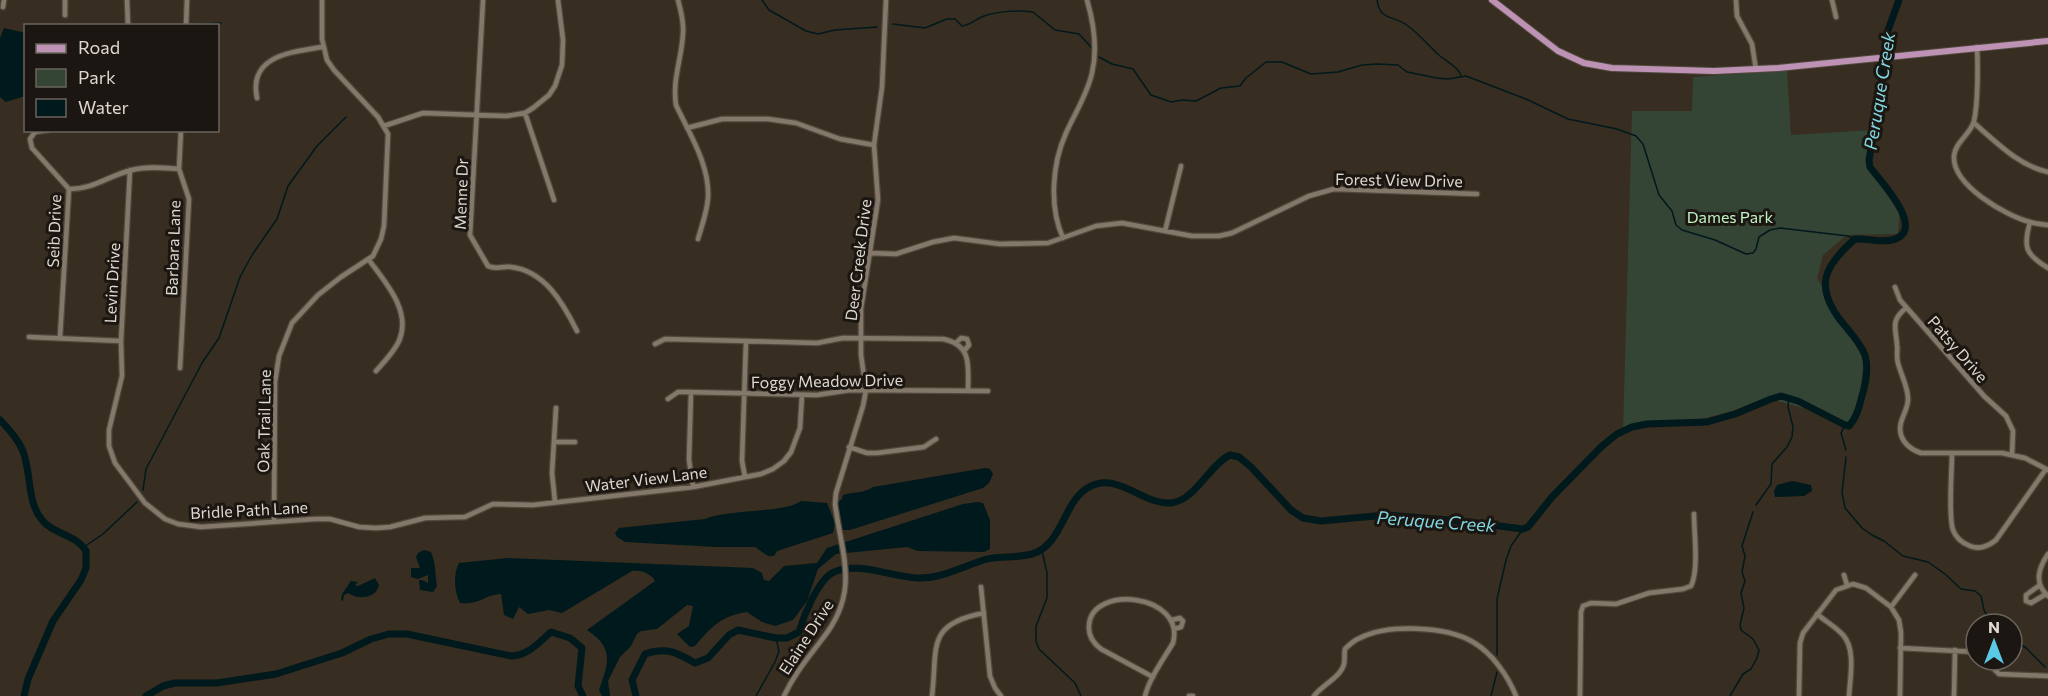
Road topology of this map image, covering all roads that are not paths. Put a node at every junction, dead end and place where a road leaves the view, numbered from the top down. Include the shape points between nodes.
1 (4, 0) edge
2 (65, 0) edge
3 (127, 0) edge
4 (187, 0) edge
5 (322, 0) edge
6 (483, 0) edge
7 (558, 0) edge
8 (678, 0) edge
9 (886, 0) edge
10 (1087, 0) edge
11 (1736, 0) edge
12 (1832, 0) edge
13 (1496, 1) edge
14 (3, 7) dead end
15 (65, 15) dead end
16 (1836, 17) dead end
17 (128, 24) edge
18 (186, 24) edge
19 (2048, 41) edge
20 (322, 47) junction
21 (1977, 47) junction
22 (1756, 70) junction
23 (257, 98) dead end
24 (525, 113) junction
25 (478, 115) junction
26 (1974, 123) junction
27 (384, 126) junction
28 (687, 128) junction
29 (35, 132) edge
30 (181, 132) edge
31 (874, 145) junction
32 (1181, 166) dead end
33 (179, 169) junction
34 (130, 170) junction
35 (2048, 172) edge
36 (69, 189) junction
37 (1477, 194) dead end
38 (554, 200) dead end
39 (2030, 222) junction
40 (2048, 225) edge
41 (1165, 231) junction
42 (1063, 238) junction
43 (698, 239) dead end
44 (870, 253) junction
45 (369, 260) junction
46 (2048, 268) edge
47 (1895, 287) dead end
48 (1906, 308) junction
49 (577, 331) dead end
50 (29, 337) dead end
51 (60, 337) junction
52 (861, 338) junction
53 (121, 341) junction
54 (746, 341) junction
55 (956, 343) junction
56 (655, 344) dead end
57 (964, 351) junction
58 (180, 368) dead end
59 (376, 372) dead end
60 (866, 390) junction
61 (968, 391) junction
62 (988, 391) dead end
63 (692, 392) junction
64 (744, 395) junction
65 (802, 395) junction
66 (118, 398) joint
67 (668, 399) dead end
68 (556, 408) dead end
69 (936, 439) dead end
70 (554, 442) junction
71 (575, 442) dead end
72 (849, 447) junction
73 (1952, 453) junction
74 (2012, 455) junction
75 (2047, 469) edge
76 (745, 477) junction
77 (837, 484) joint
78 (693, 488) junction
79 (555, 502) junction
80 (1694, 514) dead end
81 (441, 516) joint
82 (274, 522) junction
83 (2048, 554) edge
84 (1844, 575) dead end
85 (1915, 575) dead end
86 (1847, 585) junction
87 (2040, 585) junction
88 (981, 587) dead end
89 (2047, 595) edge
90 (1891, 607) junction
91 (984, 613) junction
92 (1817, 614) junction
93 (1172, 620) junction
94 (1174, 629) junction
95 (1900, 648) junction
96 (1955, 650) junction
97 (1964, 651) edge
98 (1997, 672) edge
99 (2048, 676) edge
100 (1153, 677) junction
101 (999, 694) edge
102 (784, 696) edge
103 (932, 696) edge
104 (992, 696) edge
105 (1145, 696) edge
106 (1189, 696) edge
107 (1193, 696) edge
108 (1314, 696) edge
109 (1516, 696) edge
110 (1580, 696) edge
111 (1799, 696) edge
112 (1850, 696) edge
113 (1900, 696) edge
114 (1954, 696) edge

1 - 14 street
2 - 15 street
3 - 17 street
4 - 18 street
5 - 20 street
6 - 25 street, Menne Dr
7 - 24 street via 563,51 560,76 549,95
8 - 28 street via 683,32 674,88 676,105
9 - 31 street, Deer Creek Drive via 882,87
10 - 42 street via 1093,19 1092,75 1065,136 1055,173 1055,209
11 - 22 street via 1737,16 1752,44
12 - 16 street
13 - 22 main road via 1558,51 1584,63 1612,68
19 - 21 main road
20 - 23 street via 275,57 257,78
20 - 27 street via 334,70
21 - 22 main road
21 - 26 street
24 - 25 street
24 - 38 street
25 - 27 street via 423,113
25 - 49 street, Menne Dr via 472,240 488,266 511,267 540,278 560,301
26 - 35 street via 2012,154
26 - 39 street via 1954,152 1958,174 1992,204
27 - 45 street via 388,134 384,226
28 - 31 street via 710,120 768,119
28 - 43 street via 708,185
29 - 36 street, Seib Drive via 30,139 33,148
30 - 33 street, Barbara Lane
31 - 44 street, Deer Creek Drive via 879,193
32 - 41 street
33 - 34 street
33 - 58 street, Barbara Lane via 189,199
34 - 36 street via 89,187
34 - 53 street, Levin Drive
36 - 51 street, Seib Drive
37 - 41 street, Forest View Drive via 1334,189 1309,196 1226,235 1207,237
39 - 40 street
39 - 46 street via 2026,249
41 - 42 street, Forest View Drive via 1114,223
42 - 44 street, Forest View Drive via 1029,244 954,238 896,254
44 - 52 street, Deer Creek Drive via 861,309
45 - 59 street via 398,302 402,320 399,340
45 - 82 street, Oak Trail Lane via 318,295 298,316 279,356 275,382
47 - 48 street, Patsy Drive
48 - 73 street via 1896,319 1894,330 1897,360 1908,398 1900,426 1902,438 1917,451
48 - 74 street, Patsy Drive via 2009,421 2013,432
50 - 51 street
51 - 53 street
52 - 54 street via 817,343
52 - 55 street via 943,339
52 - 60 street, Deer Creek Drive
53 - 66 street, Levin Drive
54 - 56 street via 665,339
54 - 64 street
55 - 57 street
55 - 57 street via 967,339 969,345
57 - 61 street via 968,359
60 - 61 street, Foggy Meadow Drive
60 - 65 street, Foggy Meadow Drive
60 - 72 street, Deer Creek Drive
61 - 62 street, Foggy Meadow Drive
63 - 64 street, Foggy Meadow Drive
63 - 67 street, Foggy Meadow Drive via 678,392
63 - 78 street via 689,460
64 - 65 street, Foggy Meadow Drive
64 - 76 street
65 - 76 street, Water View Lane via 800,428 791,452 773,469
66 - 82 street, Bridle Path Lane via 109,430 111,454 152,511 165,519 201,528
68 - 70 street
69 - 72 street via 924,447 877,453
70 - 71 street
70 - 79 street
72 - 77 street, Deer Creek Drive
73 - 74 street
73 - 75 street via 1952,525 1958,539 1975,547 1996,540
74 - 75 street
76 - 78 street, Water View Lane
77 - 102 street, Elaine Drive via 835,504 847,581 841,607
78 - 79 street, Water View Lane
79 - 81 street, Water View Lane via 493,504 465,517
80 - 110 street via 1695,561 1690,586 1616,604 1583,606
81 - 82 street, Bridle Path Lane via 376,528 330,519
83 - 87 street via 2039,570
84 - 86 street
85 - 90 street
86 - 90 street via 1866,588
86 - 92 street via 1836,590
87 - 89 street
87 - 89 street via 2026,595 2026,600 2031,603
88 - 91 street
90 - 95 street via 1900,626
91 - 101 street via 990,676
91 - 103 street via 958,619 942,633 935,649
92 - 111 street via 1800,643
92 - 112 street via 1848,642
93 - 94 street
93 - 94 street via 1183,621 1181,627
93 - 100 street via 1164,611 1142,601 1105,603 1090,620 1090,635 1096,645
94 - 100 street via 1173,643
95 - 96 street
95 - 113 street
96 - 97 street
96 - 114 street
98 - 99 street
100 - 105 street
101 - 104 street
106 - 107 street
108 - 109 street via 1341,671 1345,649 1358,638 1421,628 1475,642 1509,678

